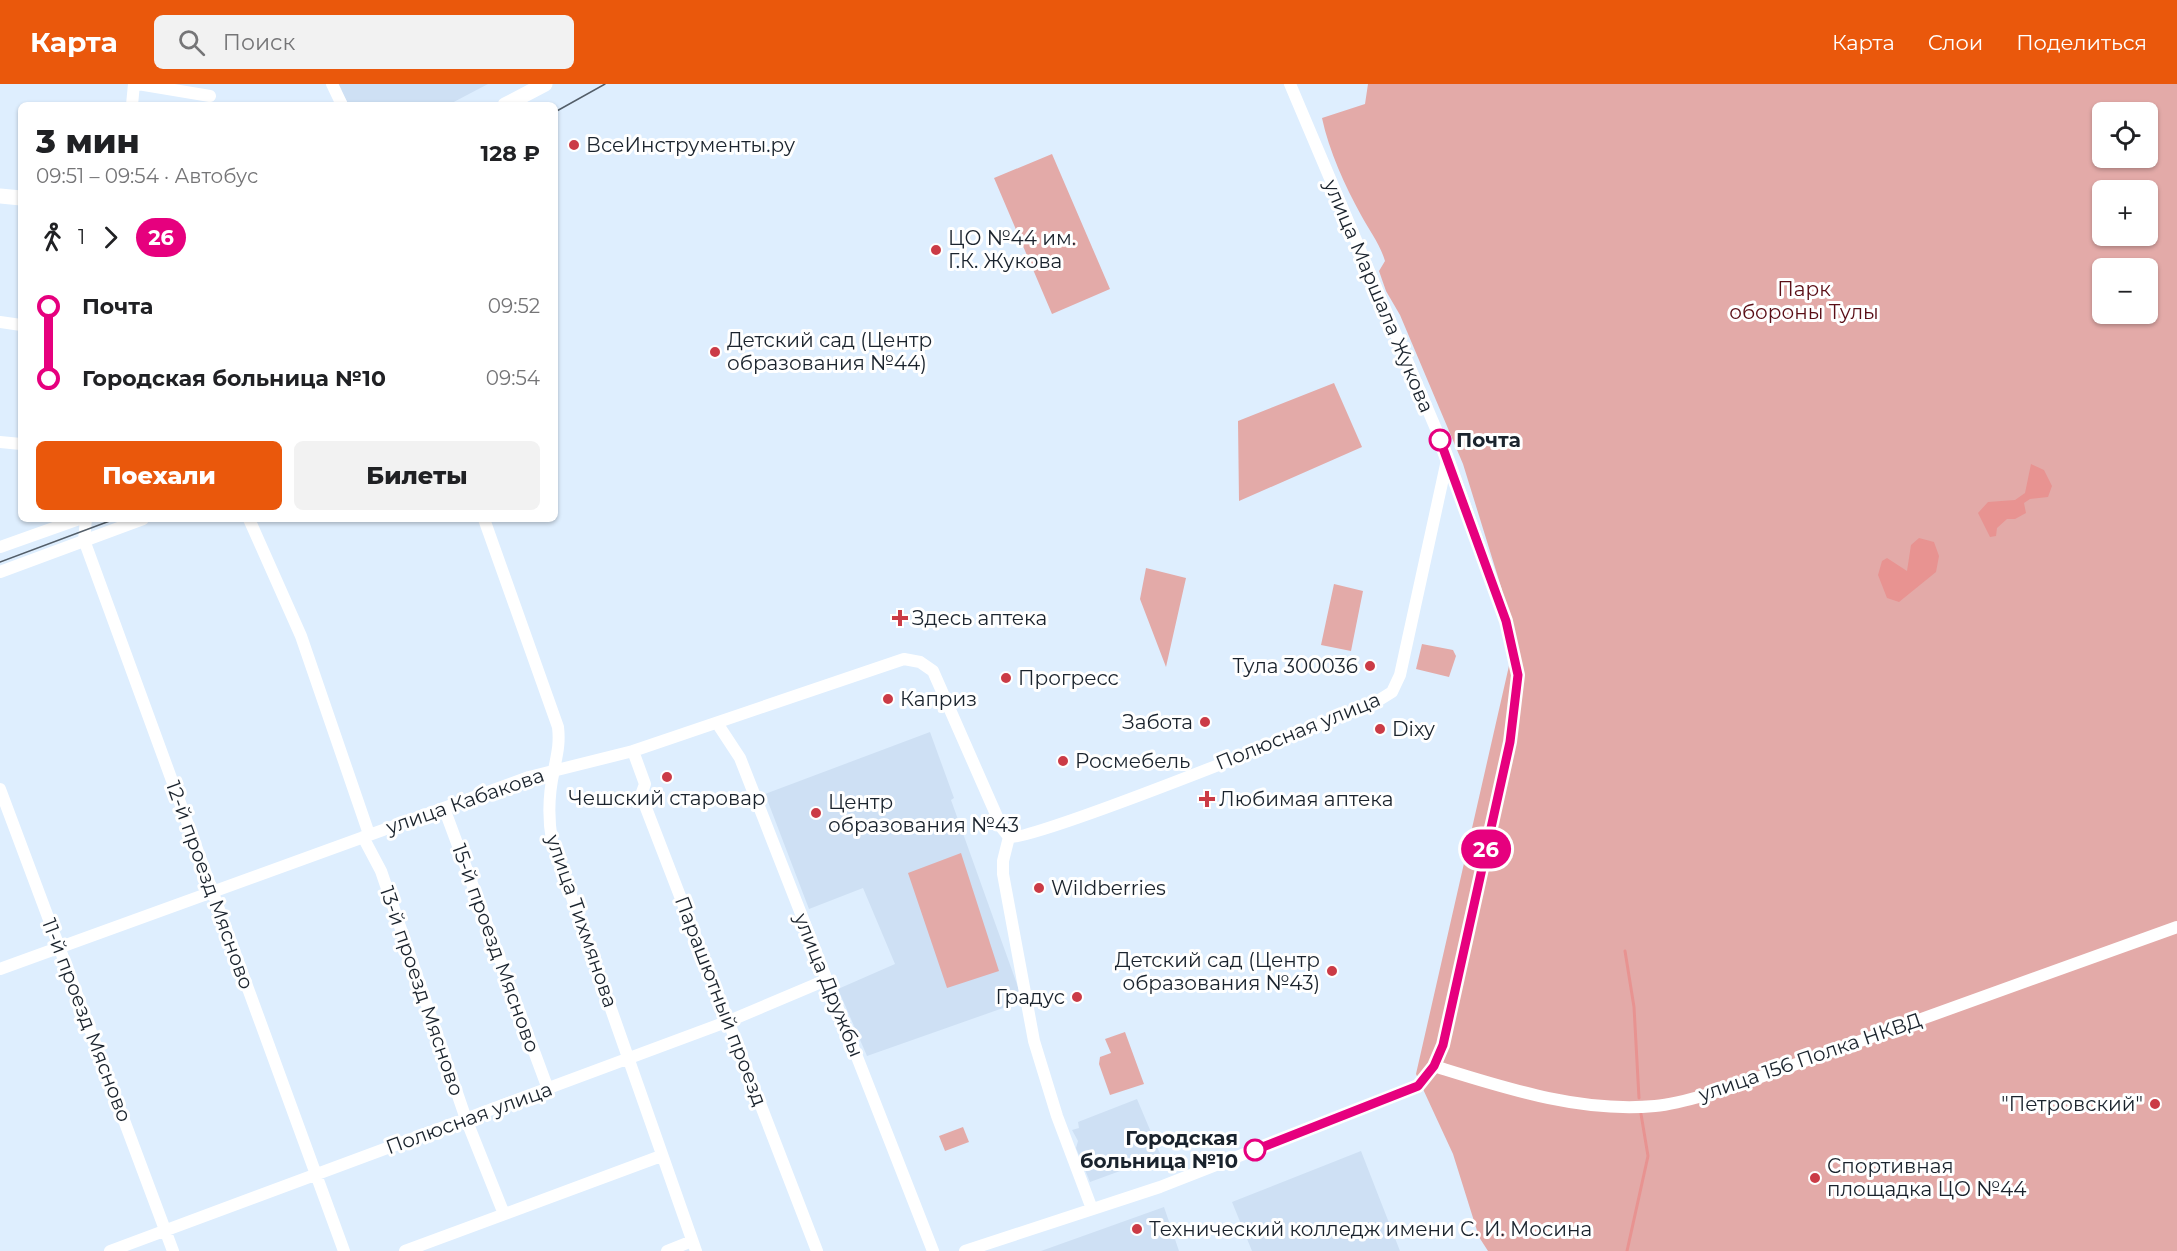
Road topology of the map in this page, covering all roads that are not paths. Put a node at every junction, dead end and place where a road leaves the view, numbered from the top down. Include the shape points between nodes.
1 (136, 84) edge
2 (332, 84) edge
3 (545, 84) edge
4 (1290, 84) edge
5 (210, 96) dead end
6 (133, 102) edge
7 (341, 102) edge
8 (511, 102) edge
9 (0, 196) edge
10 (18, 198) edge
11 (0, 322) edge
12 (18, 325) edge
13 (0, 442) edge
14 (18, 444) edge
15 (1447, 455) junction
16 (71, 522) edge
17 (86, 522) edge
18 (135, 522) edge
19 (250, 522) edge
20 (485, 522) edge
21 (84, 540) junction
22 (0, 547) edge
23 (0, 572) edge
24 (717, 723) junction
25 (633, 751) junction
26 (554, 770) junction
27 (0, 789) edge
28 (444, 808) junction
29 (366, 836) junction
30 (1009, 837) junction
31 (212, 891) junction
32 (2177, 927) edge
33 (60, 948) junction
34 (0, 969) edge
35 (826, 980) junction
36 (729, 1021) junction
37 (629, 1058) junction
38 (1434, 1066) junction
39 (548, 1089) junction
40 (466, 1119) junction
41 (661, 1156) junction
42 (316, 1174) junction
43 (1092, 1209) junction
44 (504, 1214) junction
45 (166, 1232) junction
46 (694, 1246) edge
47 (110, 1251) edge
48 (173, 1251) edge
49 (344, 1251) edge
50 (405, 1251) edge
51 (667, 1251) edge
52 (818, 1251) edge
53 (933, 1251) edge
54 (965, 1251) edge

1 - 5 street
1 - 6 street
2 - 7 street
3 - 8 main road
4 - 15 street, улица Маршала Жукова
9 - 10 main road
11 - 12 street
13 - 14 street
15 - 30 street, Полюсная улица via 1400,675 1392,692 1377,702 1172,783 1042,831
15 - 38 street, улица Маршала Жукова via 1506,621 1518,675 1510,742 1443,1045
16 - 22 street
17 - 21 street, 12-й проезд Мясново
18 - 21 street
19 - 29 street, 13-й проезд Мясново via 301,636
20 - 26 street, улица Тихмянова via 558,728 559,750
21 - 23 street
21 - 31 street, 12-й проезд Мясново
24 - 25 street, улица Кабакова
24 - 30 street, улица Кабакова via 904,659 920,662 933,671
24 - 35 street, улица Дружбы via 740,758
25 - 26 street, улица Кабакова
25 - 36 street, Парашютный проезд via 645,784 642,795
26 - 28 street, улица Кабакова
26 - 37 street, улица Тихмянова via 552,841
27 - 33 street, 11-й проезд Мясново
28 - 29 street, улица Кабакова
28 - 39 street, 15-й проезд Мясново
29 - 31 street, улица Кабакова
29 - 40 street, 13-й проезд Мясново
30 - 43 street via 1003,874 1034,1041
31 - 33 street, улица Кабакова
31 - 42 street, 12-й проезд Мясново
32 - 38 street, улица 156 Полка НКВД via 1727,1089 1656,1106 1563,1101
33 - 34 street, улица Кабакова
33 - 45 street, 11-й проезд Мясново
35 - 36 street, Полюсная улица
35 - 53 street, улица Дружбы
36 - 37 street, Полюсная улица
36 - 52 street, Парашютный проезд
37 - 39 street, Полюсная улица
37 - 41 street, улица Тихмянова
38 - 43 street via 1418,1086 1222,1164
39 - 40 street, Полюсная улица
40 - 42 street, Полюсная улица
40 - 44 street, 13-й проезд Мясново
41 - 44 street
41 - 46 street, улица Тихмянова
42 - 45 street, Полюсная улица
42 - 49 street, 12-й проезд Мясново
43 - 54 street
44 - 50 street
45 - 47 street, Полюсная улица
45 - 48 street, 11-й проезд Мясново
46 - 51 street

